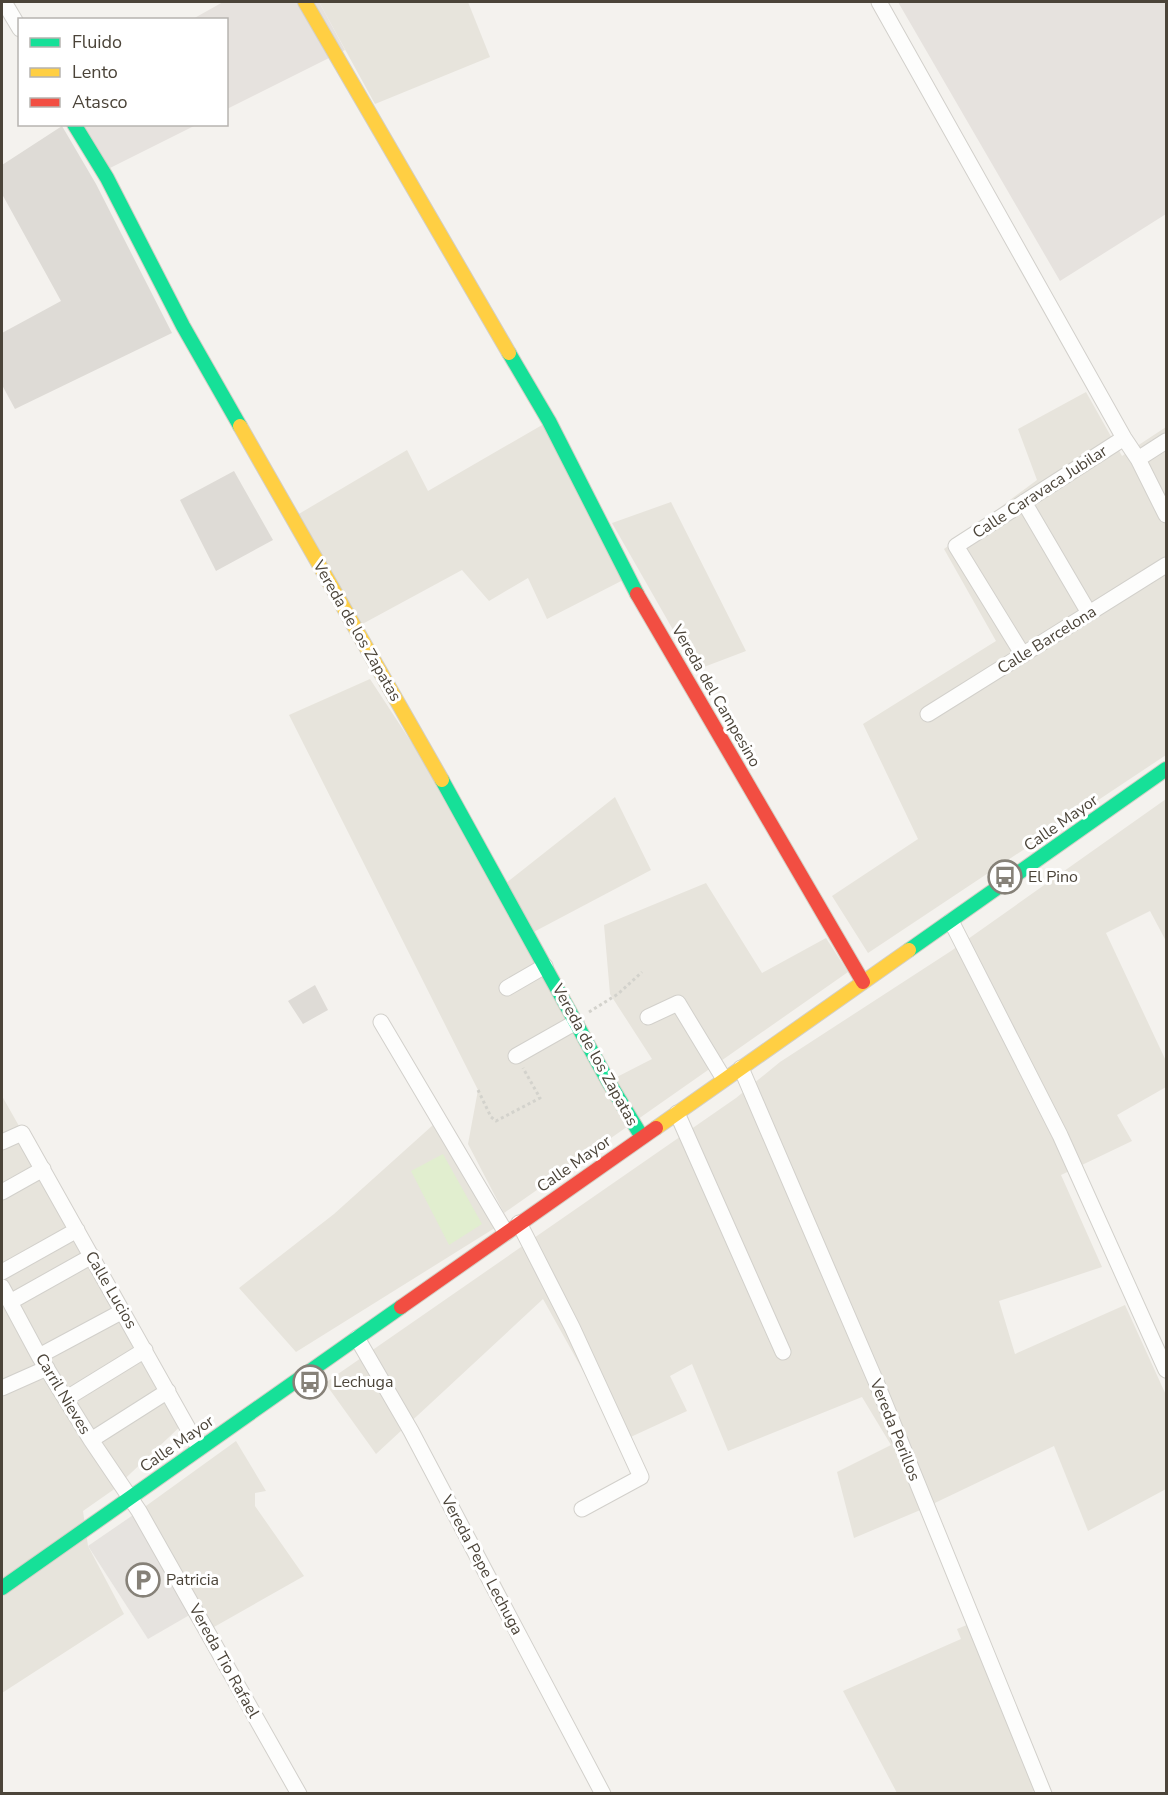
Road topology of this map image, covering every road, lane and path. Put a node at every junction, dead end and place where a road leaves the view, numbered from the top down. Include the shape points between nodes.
1 (4, 2) edge
2 (305, 2) edge
3 (879, 2) edge
4 (18, 26) edge
5 (75, 126) edge
6 (1124, 438) junction
7 (1167, 441) edge
8 (1138, 459) junction
9 (1024, 502) junction
10 (1167, 515) edge
11 (1167, 565) edge
12 (1089, 614) junction
13 (1023, 655) junction
14 (928, 714) dead end
15 (1167, 768) edge
16 (951, 921) junction
17 (545, 966) junction
18 (642, 972) dead end
19 (863, 982) junction
20 (507, 988) dead end
21 (648, 1017) dead end
22 (381, 1022) dead end
23 (576, 1022) junction
24 (516, 1056) joint
25 (741, 1068) junction
26 (724, 1079) junction
27 (478, 1090) dead end
28 (677, 1113) junction
29 (642, 1137) junction
30 (2, 1142) edge
31 (43, 1169) junction
32 (2, 1192) edge
33 (519, 1223) junction
34 (77, 1230) junction
35 (506, 1233) junction
36 (92, 1256) junction
37 (2, 1272) edge
38 (2, 1287) edge
39 (10, 1302) junction
40 (123, 1311) junction
41 (357, 1338) junction
42 (146, 1350) junction
43 (783, 1352) dead end
44 (43, 1362) junction
45 (1167, 1370) edge
46 (2, 1388) edge
47 (168, 1391) junction
48 (67, 1398) junction
49 (91, 1440) junction
50 (199, 1448) junction
51 (130, 1497) junction
52 (582, 1509) dead end
53 (2, 1588) edge
54 (298, 1794) edge
55 (603, 1794) edge
56 (1044, 1794) edge

1 - 4 street
2 - 19 street, Vereda del Campesino via 549,421 634,588
3 - 6 street
5 - 17 street, Vereda de los Zapatas via 107,178 183,326
6 - 8 street
6 - 9 street, Calle Caravaca Jubilar
7 - 8 street
8 - 10 street
9 - 12 street
9 - 13 street, Calle Caravaca Jubilar via 956,546
11 - 12 street, Calle Barcelona
12 - 13 street, Calle Barcelona
13 - 14 street, Calle Barcelona
15 - 16 street, Calle Mayor
16 - 19 street, Calle Mayor
16 - 45 street via 1060,1135
17 - 20 street
17 - 23 street, Vereda de los Zapatas
18 - 23 path via 618,994
19 - 25 street, Calle Mayor
21 - 26 street via 678,1003
22 - 35 street
23 - 24 street
23 - 29 street, Vereda de los Zapatas
24 - 27 path via 540,1098 496,1121
25 - 26 street, Calle Mayor
25 - 56 street, Vereda Perillos via 877,1384
26 - 28 street, Calle Mayor
28 - 29 street, Calle Mayor
28 - 43 street
29 - 33 street, Calle Mayor
30 - 31 street, Calle Lucios via 22,1133
31 - 32 street
31 - 34 street, Calle Lucios
33 - 35 street, Calle Mayor
33 - 52 street via 641,1477
34 - 36 street, Calle Lucios
34 - 37 street
35 - 41 street, Calle Mayor
36 - 39 street
36 - 40 street, Calle Lucios
38 - 39 street, Carril Nieves
39 - 44 street, Carril Nieves
40 - 42 street, Calle Lucios
40 - 44 street
41 - 50 street, Calle Mayor
41 - 55 street, Vereda Pepe Lechuga via 411,1431
42 - 47 street, Calle Lucios
42 - 48 street
44 - 46 street
44 - 48 street, Carril Nieves
47 - 49 street
47 - 50 street, Calle Lucios
48 - 49 street, Carril Nieves
49 - 51 street, Carril Nieves
50 - 51 street, Calle Mayor
51 - 53 street, Calle Mayor
51 - 54 street, Vereda Tio Rafael

